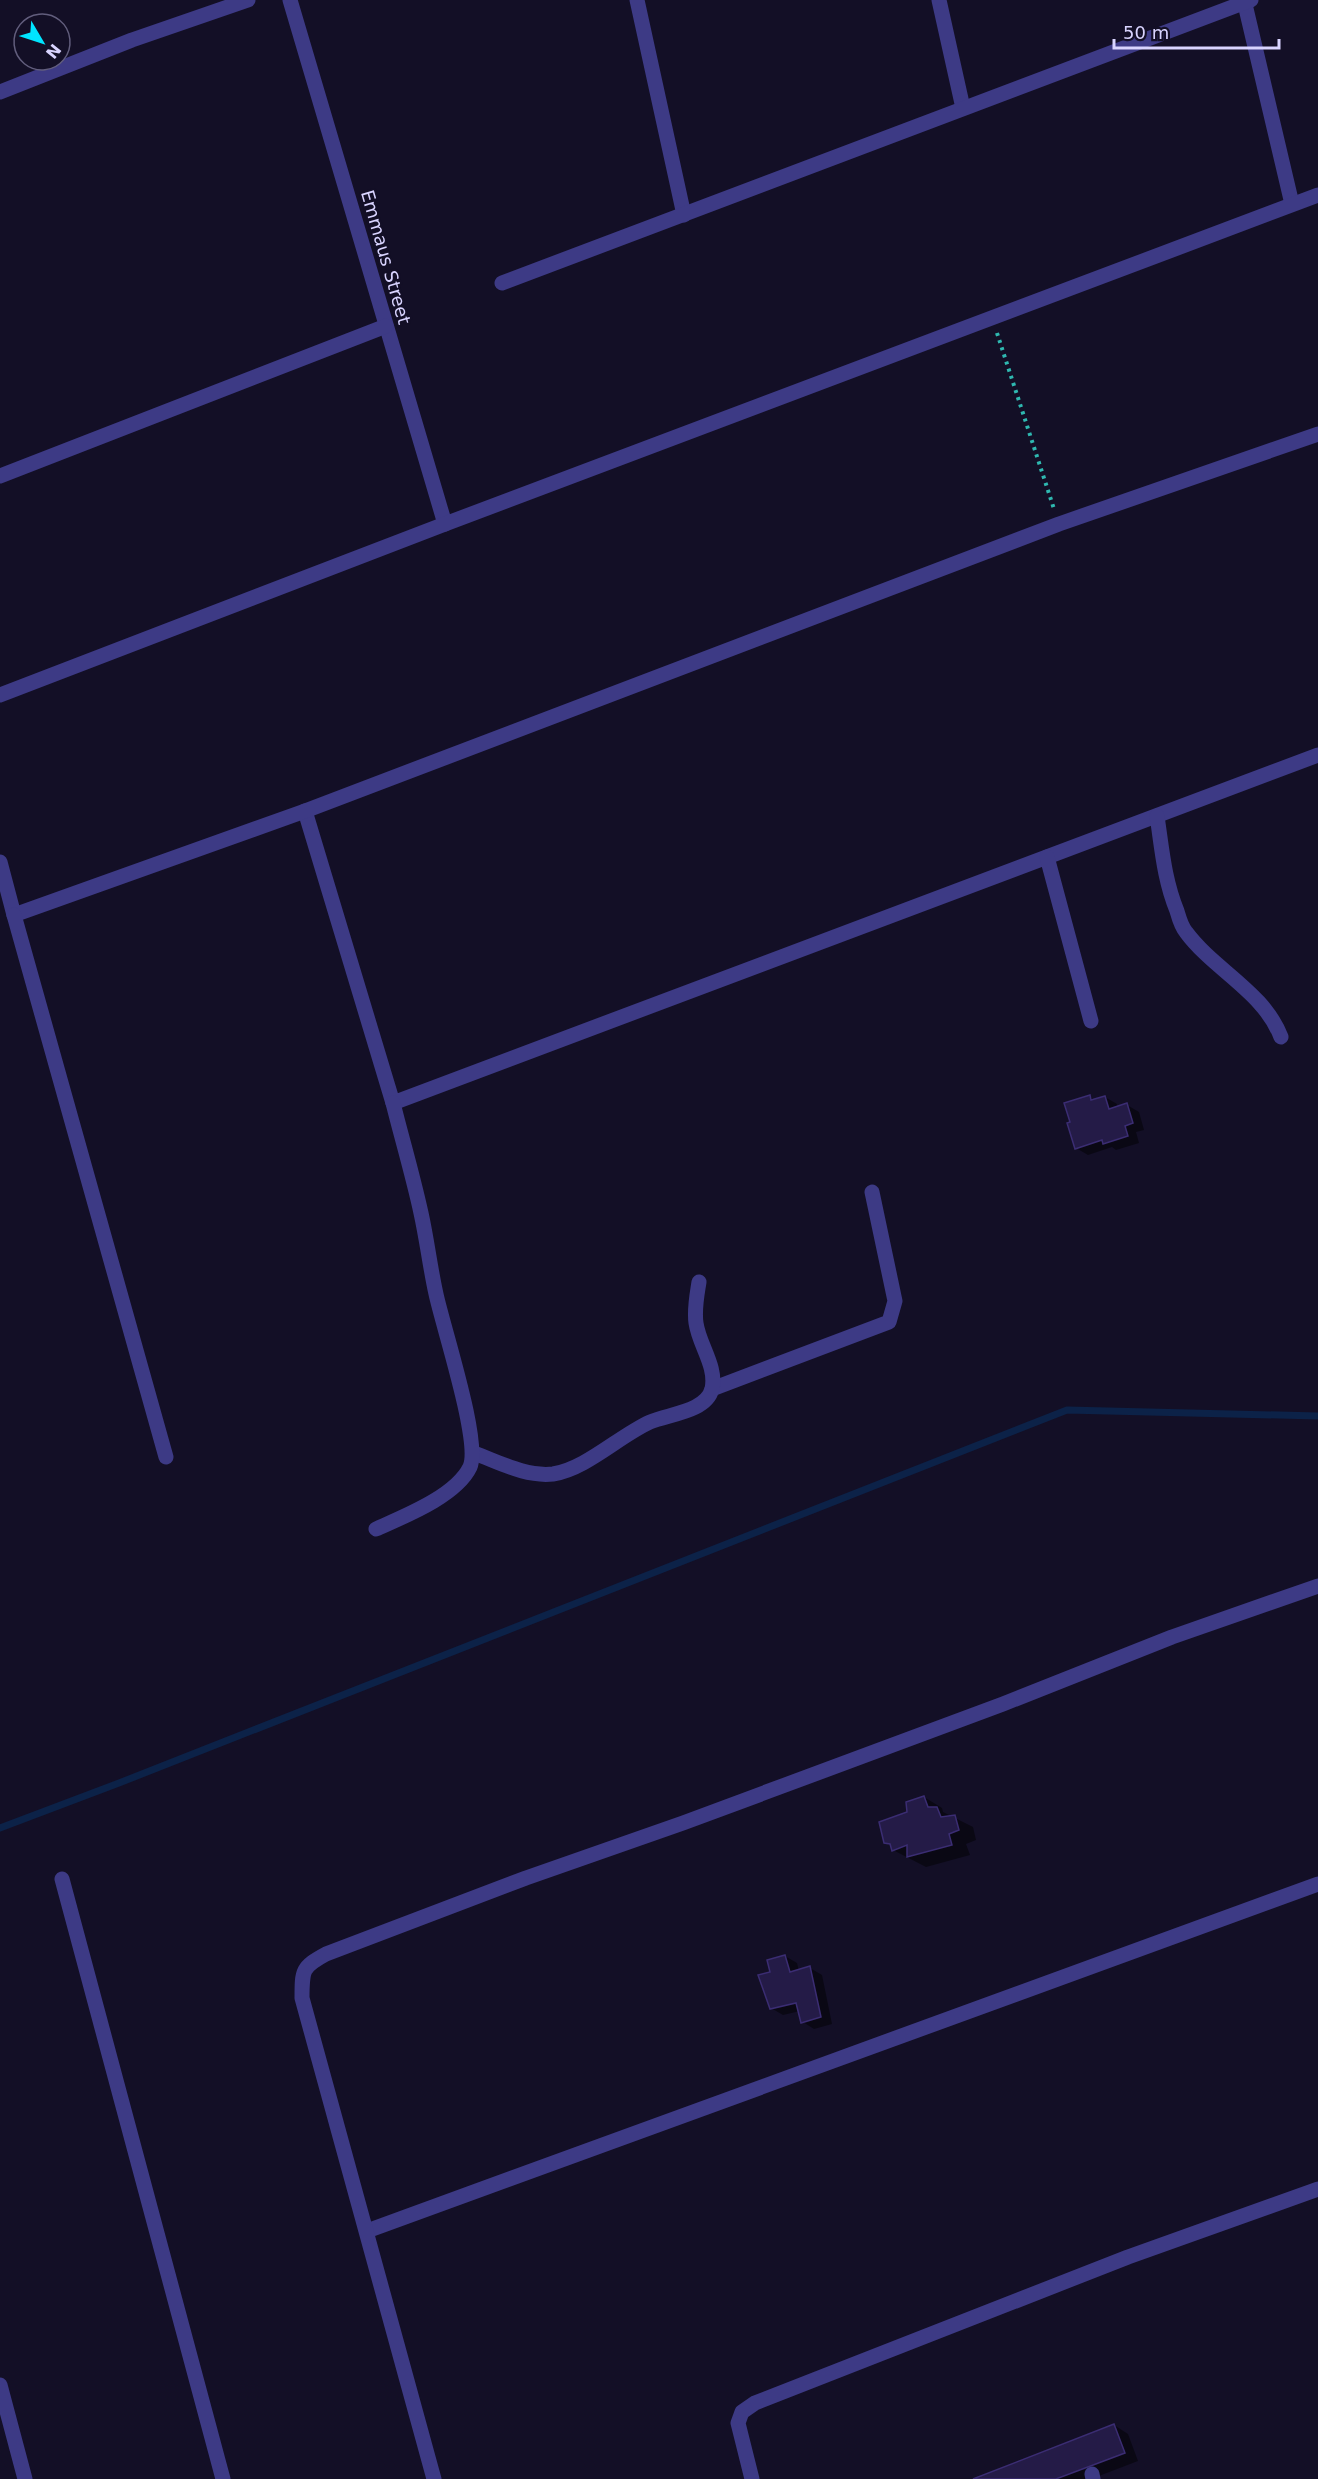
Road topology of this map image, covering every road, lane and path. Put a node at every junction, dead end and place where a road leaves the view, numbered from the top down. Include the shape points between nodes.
1 (248, 0) edge
2 (290, 0) edge
3 (637, 0) edge
4 (939, 0) edge
5 (1246, 1) edge
6 (0, 92) edge
7 (963, 108) junction
8 (1318, 195) edge
9 (1292, 204) junction
10 (684, 215) junction
11 (502, 284) dead end
12 (992, 318) junction
13 (386, 326) junction
14 (1318, 434) edge
15 (0, 476) edge
16 (445, 524) junction
17 (1059, 524) junction
18 (0, 695) edge
19 (1318, 755) edge
20 (305, 811) junction
21 (1157, 816) junction
22 (1047, 857) junction
23 (0, 862) edge
24 (14, 915) junction
25 (1091, 1021) dead end
26 (1281, 1038) dead end
27 (393, 1103) junction
28 (872, 1192) dead end
29 (699, 1281) dead end
30 (712, 1389) junction
31 (474, 1453) junction
32 (166, 1457) dead end
33 (376, 1529) dead end
34 (1318, 1586) edge
35 (62, 1879) dead end
36 (1318, 1884) edge
37 (1318, 2188) edge
38 (367, 2231) junction
39 (0, 2385) edge
40 (25, 2479) edge
41 (223, 2479) edge
42 (434, 2479) edge
43 (752, 2479) edge

1 - 6 street
2 - 13 street, Emmaus Street
3 - 10 street
4 - 7 street
5 - 7 street
5 - 9 street
7 - 10 street
8 - 9 street
9 - 12 street
10 - 11 street
12 - 16 street
12 - 17 path
13 - 15 street
13 - 16 street, Emmaus Street
14 - 17 street
16 - 18 street
17 - 20 street
19 - 21 street
20 - 24 street
20 - 27 street
21 - 22 street
21 - 26 street via 1166,882 1184,930 1262,1005 1275,1021
22 - 25 street
22 - 27 street
23 - 24 street
24 - 32 street
27 - 31 street
28 - 30 street via 895,1301 889,1322
29 - 30 street via 696,1323 712,1375
30 - 31 street via 699,1405 638,1427 582,1462 552,1474 516,1469
31 - 33 street via 460,1481 414,1511
34 - 38 street via 1238,1612 992,1708 526,1878 306,1965 302,1998
35 - 41 street
36 - 38 street
37 - 43 street via 1128,2257 755,2403 742,2412 738,2423
38 - 42 street
39 - 40 street

